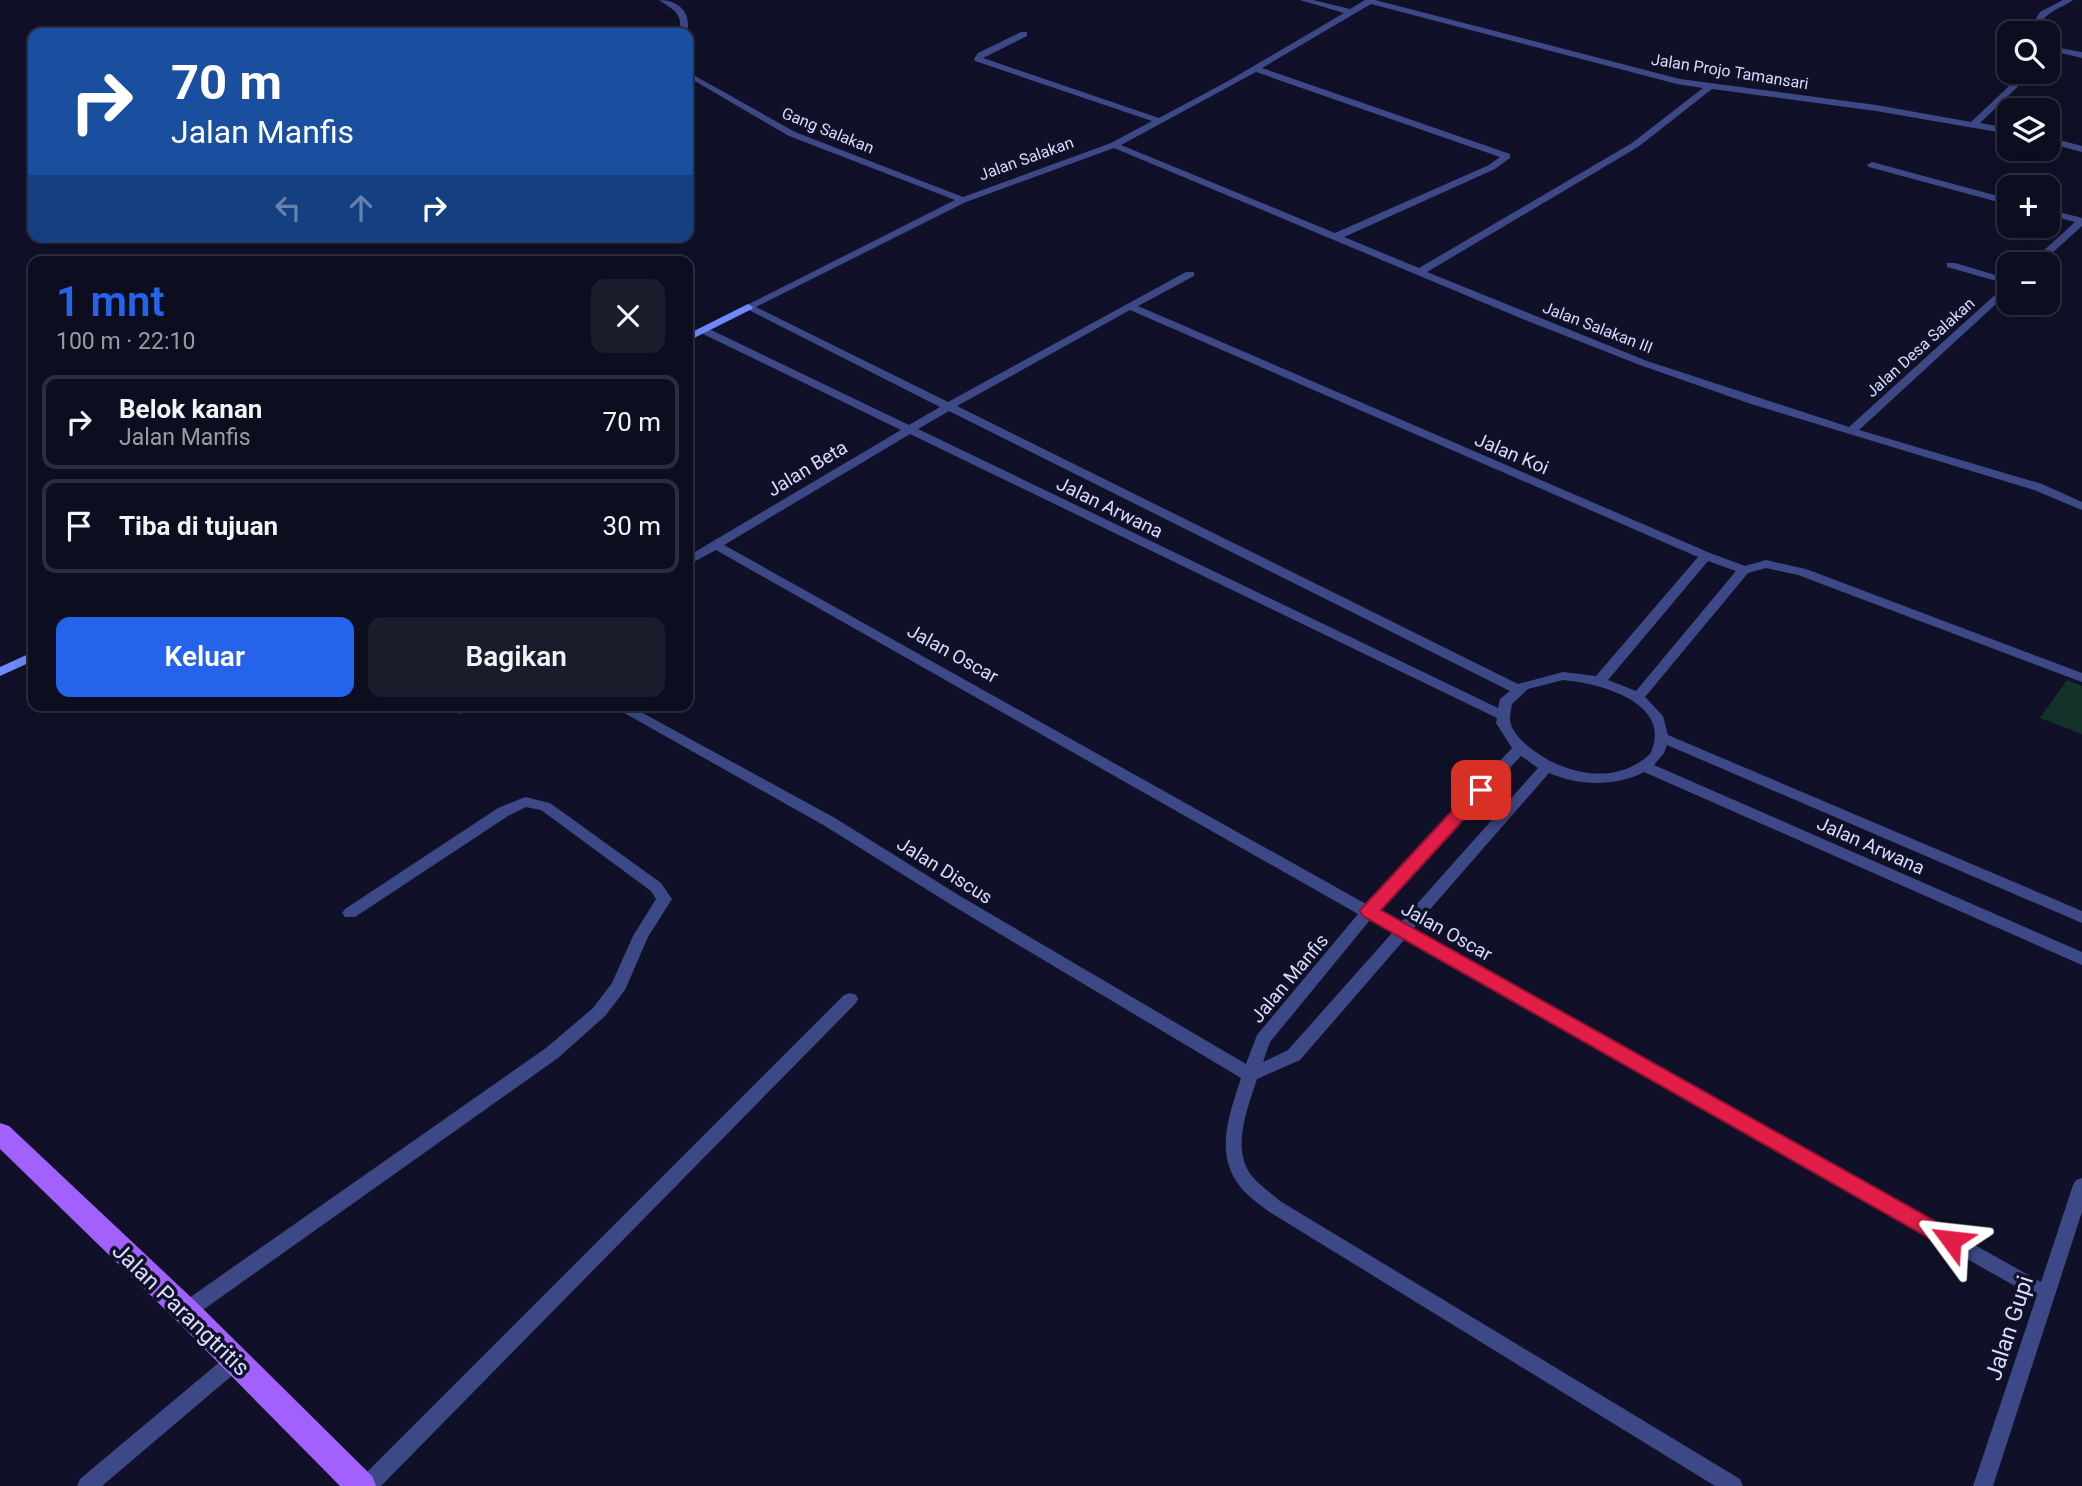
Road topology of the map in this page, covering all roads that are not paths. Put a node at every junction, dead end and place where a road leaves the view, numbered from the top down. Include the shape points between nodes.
1 (663, 0) edge
2 (1304, 0) edge
3 (2069, 0) edge
4 (1370, 1) edge
5 (1350, 12) junction
6 (2039, 21) edge
7 (684, 28) edge
8 (1024, 34) dead end
9 (2060, 50) edge
10 (2082, 55) edge
11 (1255, 69) junction
12 (693, 77) edge
13 (2017, 84) edge
14 (1710, 86) junction
15 (1159, 121) junction
16 (1975, 124) junction
17 (1997, 129) edge
18 (2060, 143) edge
19 (1114, 145) junction
20 (2082, 149) edge
21 (1872, 165) dead end
22 (1997, 199) edge
23 (963, 200) junction
24 (2060, 215) edge
25 (2082, 221) edge
26 (1337, 236) junction
27 (2047, 252) edge
28 (1951, 265) dead end
29 (1420, 272) junction
30 (1190, 274) dead end
31 (1997, 281) edge
32 (1997, 296) edge
33 (1130, 306) junction
34 (748, 307) junction
35 (703, 330) junction
36 (693, 335) edge
37 (946, 408) junction
38 (1852, 429) junction
39 (907, 431) junction
40 (2082, 506) edge
41 (716, 545) junction
42 (1706, 556) junction
43 (693, 558) edge
44 (1744, 570) junction
45 (28, 658) edge
46 (0, 672) edge
47 (2082, 678) edge
48 (1600, 680) junction
49 (1517, 689) junction
50 (1637, 698) junction
51 (628, 711) edge
52 (1501, 715) junction
53 (1662, 738) junction
54 (1518, 750) junction
55 (1644, 766) junction
56 (1546, 767) junction
57 (1369, 911) junction
58 (349, 912) dead end
59 (2082, 917) edge
60 (1403, 929) junction
61 (2082, 959) edge
62 (850, 999) dead end
63 (1250, 1074) junction
64 (0, 1133) edge
65 (2082, 1185) edge
66 (2046, 1294) junction
67 (186, 1311) junction
68 (235, 1361) junction
69 (88, 1486) edge
70 (361, 1486) edge
71 (366, 1486) edge
72 (1733, 1486) edge
73 (1983, 1486) edge

1 - 7 street via 684,13
2 - 5 street
3 - 6 street
4 - 5 street, Jalan Salakan
4 - 14 street, Jalan Projo Tamansari via 1648,75
5 - 11 street, Jalan Salakan
8 - 15 street via 978,59
9 - 10 street
11 - 15 street, Jalan Salakan
11 - 26 street via 1507,156 1492,167
12 - 23 street, Gang Salakan via 792,134
13 - 16 street
14 - 16 street, Jalan Projo Tamansari
14 - 29 street via 1635,145
15 - 19 street, Jalan Salakan
16 - 17 street, Jalan Projo Tamansari
18 - 20 street
19 - 23 street, Jalan Salakan
19 - 26 street, Jalan Salakan III
21 - 22 street
23 - 34 street, Jalan Salakan
24 - 25 street
25 - 27 street
26 - 29 street, Jalan Salakan III
28 - 31 street
29 - 38 street, Jalan Salakan III via 1590,343
30 - 33 street
32 - 38 street, Jalan Desa Salakan
33 - 37 street
33 - 42 street, Jalan Koi
34 - 35 street, Jalan Salakan
34 - 37 street, Jalan Arwana
35 - 36 street, Jalan Salakan
35 - 39 street, Jalan Arwana
37 - 39 street, Jalan Beta
37 - 49 street, Jalan Arwana
38 - 40 street, Jalan Salakan III via 2038,487
39 - 41 street, Jalan Beta
39 - 52 street, Jalan Arwana
41 - 43 street, Jalan Beta
41 - 57 street, Jalan Oscar
42 - 44 street, Jalan Koi
42 - 48 street
44 - 47 street, Jalan Koi via 1766,565 1802,572
44 - 50 street
45 - 46 street
48 - 49 street via 1546,678
48 - 50 street
49 - 52 street
50 - 53 street via 1652,710
51 - 63 street, Jalan Discus via 830,822
52 - 54 street
53 - 55 street via 1658,754
53 - 59 street, Jalan Arwana
54 - 56 street
54 - 57 street, Jalan Manfis
55 - 56 street via 1605,778
55 - 61 street, Jalan Arwana
56 - 60 street
57 - 60 street, Jalan Oscar
57 - 63 street, Jalan Manfis via 1263,1039
58 - 67 street via 525,802 545,806 656,887 664,899 619,986 599,1012 552,1053
60 - 63 street via 1294,1055
60 - 66 street, Jalan Oscar
62 - 71 street
63 - 72 street, Jalan Manfis via 1236,1122 1234,1157 1243,1179 1274,1206
64 - 67 main road, Jalan Parangtritis
65 - 66 street, Jalan Gupi
66 - 73 street, Jalan Gupi
67 - 68 main road, Jalan Parangtritis
68 - 69 street
68 - 70 main road, Jalan Parangtritis

